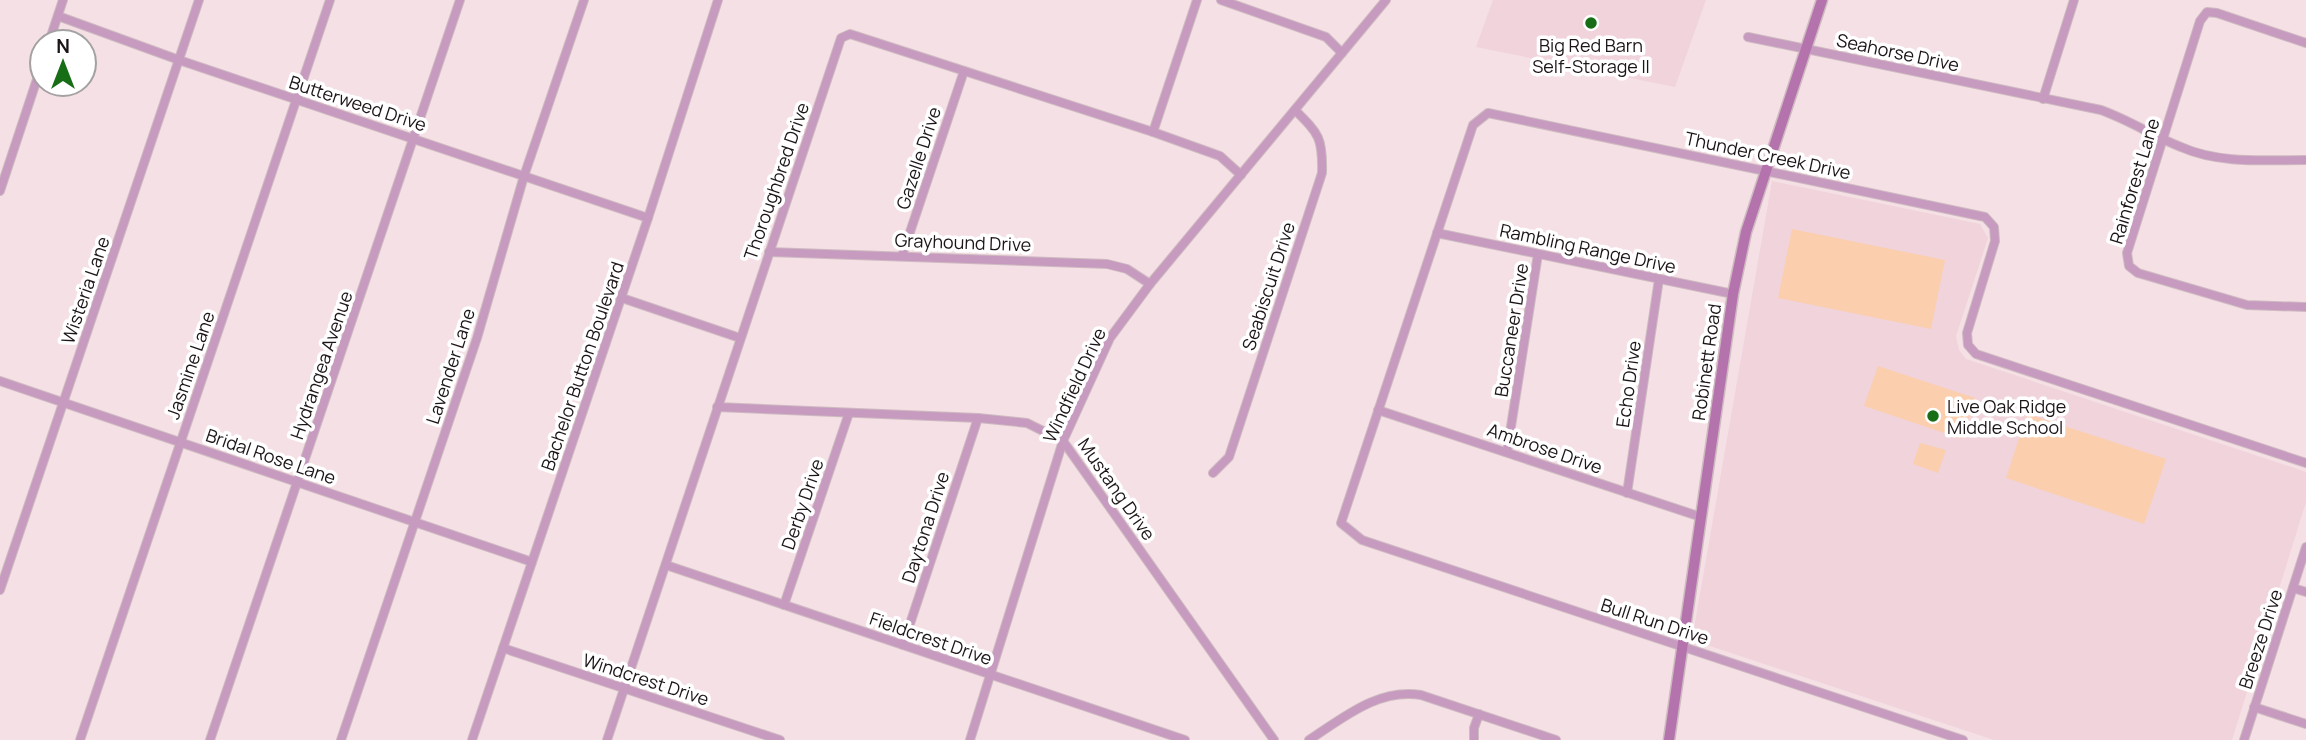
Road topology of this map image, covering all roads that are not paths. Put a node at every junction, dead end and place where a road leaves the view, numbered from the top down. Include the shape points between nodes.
1 (64, 0) edge
2 (199, 0) edge
3 (330, 0) edge
4 (460, 0) edge
5 (584, 0) edge
6 (718, 0) edge
7 (1197, 0) edge
8 (1221, 0) edge
9 (1386, 0) edge
10 (1822, 0) edge
11 (2074, 0) edge
12 (58, 16) junction
13 (54, 28) edge
14 (1748, 37) dead end
15 (2306, 43) edge
16 (1805, 49) junction
17 (1342, 53) junction
18 (179, 60) junction
19 (964, 71) junction
20 (31, 98) edge
21 (2043, 99) junction
22 (296, 100) junction
23 (1295, 110) junction
24 (1153, 132) junction
25 (414, 139) junction
26 (2164, 139) junction
27 (2306, 160) edge
28 (1765, 170) junction
29 (1241, 175) junction
30 (524, 176) junction
31 (0, 191) edge
32 (648, 218) junction
33 (1437, 233) junction
34 (769, 252) junction
35 (1538, 254) junction
36 (902, 256) junction
37 (1659, 279) junction
38 (1150, 284) junction
39 (1734, 294) junction
40 (622, 298) junction
41 (2306, 307) edge
42 (740, 338) junction
43 (0, 381) edge
44 (63, 402) junction
45 (717, 407) junction
46 (1378, 410) junction
47 (849, 413) junction
48 (978, 418) junction
49 (1063, 441) junction
50 (181, 442) junction
51 (1507, 452) junction
52 (2306, 463) edge
53 (1213, 473) dead end
54 (298, 482) junction
55 (1627, 493) junction
56 (1701, 517) junction
57 (415, 522) junction
58 (1341, 523) joint
59 (2306, 547) edge
60 (532, 562) junction
61 (666, 565) junction
62 (2293, 588) junction
63 (0, 590) edge
64 (2306, 592) edge
65 (785, 605) junction
66 (903, 645) junction
67 (1683, 647) junction
68 (503, 648) junction
69 (991, 675) junction
70 (625, 689) junction
71 (2254, 707) junction
72 (1479, 714) junction
73 (2306, 724) edge
74 (80, 740) edge
75 (210, 740) edge
76 (341, 740) edge
77 (472, 740) edge
78 (607, 740) edge
79 (780, 740) edge
80 (970, 740) edge
81 (1185, 740) edge
82 (1274, 740) edge
83 (1309, 740) edge
84 (1474, 740) edge
85 (1556, 740) edge
86 (1669, 740) edge
87 (1963, 740) edge
88 (2244, 740) edge

1 - 12 street
2 - 18 street, Wisteria Lane
3 - 22 street, Jasmine Lane
4 - 25 street, Hydrangea Avenue
5 - 30 street, Lavender Lane
6 - 32 street, Bachelor Button Boulevard
7 - 24 street
8 - 17 street via 1326,37
9 - 17 street, Windfield Drive
10 - 16 street, Robinett Road
11 - 21 street
12 - 13 street
12 - 18 street, Butterweed Drive
14 - 16 street, Seahorse Drive
15 - 26 street, Rainforest Lane via 2207,12 2200,21
16 - 21 street, Seahorse Drive
16 - 28 street, Robinett Road
17 - 23 street, Windfield Drive
18 - 22 street, Butterweed Drive
18 - 44 street, Wisteria Lane
19 - 24 street, Thoroughbred Drive
19 - 34 street, Thoroughbred Drive via 850,34 841,38
19 - 36 street, Gazelle Drive
20 - 31 street
21 - 26 street, Seahorse Drive via 2101,110
22 - 25 street, Butterweed Drive
22 - 50 street, Jasmine Lane
23 - 29 street, Windfield Drive
23 - 53 street, Seabiscuit Drive via 1317,132 1322,173 1229,457
24 - 29 street, Thoroughbred Drive via 1220,156
25 - 30 street, Butterweed Drive
25 - 54 street, Hydrangea Avenue
26 - 27 street, Seahorse Drive via 2217,157
26 - 41 street, Rainforest Lane via 2127,253 2129,266 2138,273 2247,305
28 - 33 street, Thunder Creek Drive via 1488,113 1473,125
28 - 39 street, Robinett Road
28 - 52 street, Thunder Creek Drive via 1986,217 1994,227 1995,241 1967,332 1968,345 1976,354
29 - 38 street, Windfield Drive
30 - 32 street, Butterweed Drive
30 - 57 street, Lavender Lane via 477,338
32 - 40 street, Bachelor Button Boulevard
33 - 35 street, Rambling Range Drive
33 - 46 street, Thunder Creek Drive
34 - 36 street, Grayhound Drive
34 - 42 street, Thoroughbred Drive
35 - 37 street, Rambling Range Drive
35 - 51 street, Buccaneer Drive
36 - 38 street, Grayhound Drive via 1107,264
37 - 39 street, Rambling Range Drive
37 - 55 street, Echo Drive
38 - 49 street, Windfield Drive via 1110,338
39 - 56 street, Robinett Road
40 - 42 street
40 - 60 street, Bachelor Button Boulevard
42 - 45 street, Thoroughbred Drive
43 - 44 street, Bridal Rose Lane
44 - 50 street, Bridal Rose Lane
44 - 63 street, Wisteria Lane
45 - 47 street, Mustang Drive
45 - 61 street, Thoroughbred Drive
46 - 51 street, Ambrose Drive
46 - 58 street, Thunder Creek Drive
47 - 48 street, Mustang Drive
47 - 65 street, Derby Drive
48 - 49 street, Mustang Drive via 1027,423
48 - 66 street, Daytona Drive
49 - 69 street, Windfield Drive
49 - 82 street, Mustang Drive
50 - 54 street, Bridal Rose Lane
50 - 74 street, Jasmine Lane
51 - 55 street, Ambrose Drive
54 - 57 street, Bridal Rose Lane
54 - 75 street, Hydrangea Avenue
55 - 56 street, Ambrose Drive
56 - 67 street, Robinett Road
57 - 60 street, Bridal Rose Lane
57 - 76 street, Lavender Lane
58 - 67 street, Bull Run Drive via 1362,540
59 - 62 street, Breeze Drive
60 - 68 street, Bachelor Button Boulevard
61 - 65 street, Fieldcrest Drive
61 - 70 street, Thoroughbred Drive
62 - 64 street
62 - 71 street, Breeze Drive
65 - 66 street, Fieldcrest Drive
66 - 69 street, Fieldcrest Drive
67 - 86 street, Robinett Road
67 - 87 street, Bull Run Drive
68 - 70 street, Windcrest Drive
68 - 77 street, Bachelor Button Boulevard
69 - 80 street, Windfield Drive
69 - 81 street, Fieldcrest Drive
70 - 78 street, Thoroughbred Drive
70 - 79 street, Windcrest Drive
71 - 73 street
71 - 88 street, Breeze Drive
72 - 83 street via 1421,695 1394,694 1367,703
72 - 84 street
72 - 85 street

